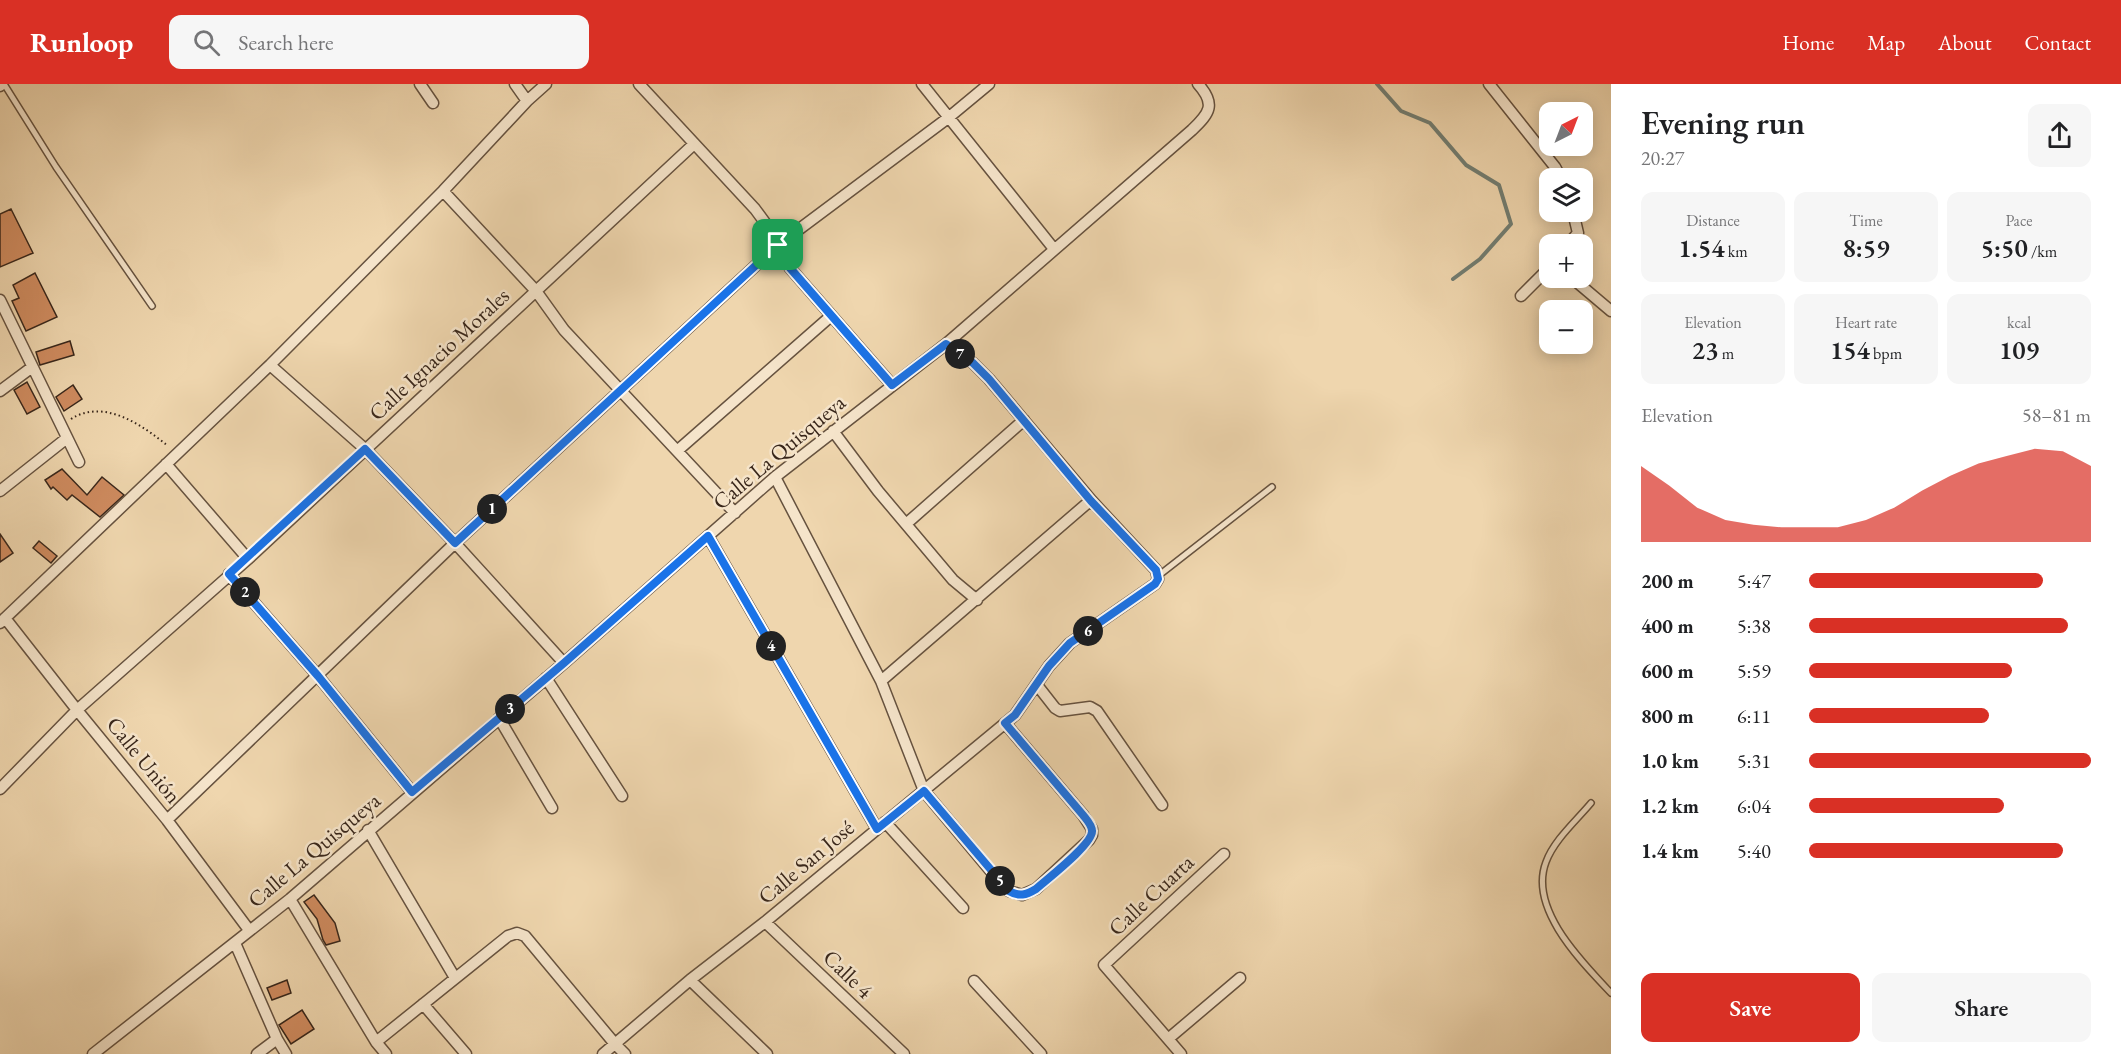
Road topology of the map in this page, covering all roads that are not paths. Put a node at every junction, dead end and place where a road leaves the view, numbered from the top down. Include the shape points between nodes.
1 (420, 84) edge
2 (515, 84) edge
3 (546, 84) edge
4 (922, 84) edge
5 (989, 84) edge
6 (1198, 84) edge
7 (1489, 84) edge
8 (2, 85) edge
9 (646, 86) edge
10 (527, 101) junction
11 (433, 103) dead end
12 (948, 118) junction
13 (694, 144) junction
14 (1555, 168) edge
15 (443, 191) junction
16 (778, 245) junction
17 (1054, 249) junction
18 (1539, 278) edge
19 (1584, 288) edge
20 (536, 291) junction
21 (1521, 296) dead end
22 (0, 300) edge
23 (152, 306) dead end
24 (1611, 311) edge
25 (831, 316) junction
26 (946, 344) junction
27 (270, 365) junction
28 (31, 368) junction
29 (892, 385) junction
30 (620, 389) junction
31 (0, 391) edge
32 (1024, 420) junction
33 (833, 431) junction
34 (67, 438) junction
35 (365, 449) junction
36 (678, 451) junction
37 (79, 462) dead end
38 (166, 464) junction
39 (775, 477) junction
40 (1272, 487) dead end
41 (0, 491) edge
42 (1091, 501) junction
43 (735, 513) junction
44 (906, 524) junction
45 (708, 536) junction
46 (455, 543) junction
47 (248, 558) junction
48 (229, 574) junction
49 (1158, 576) junction
50 (977, 600) junction
51 (3, 620) edge
52 (564, 663) junction
53 (318, 676) junction
54 (546, 678) junction
55 (881, 681) junction
56 (1037, 685) junction
57 (77, 710) junction
58 (499, 718) junction
59 (1005, 723) junction
60 (0, 789) edge
61 (924, 791) junction
62 (412, 792) junction
63 (622, 796) dead end
64 (1591, 803) dead end
65 (1162, 805) dead end
66 (552, 808) dead end
67 (167, 820) junction
68 (881, 825) junction
69 (368, 830) junction
70 (1224, 854) dead end
71 (290, 898) junction
72 (963, 908) dead end
73 (765, 921) junction
74 (249, 930) junction
75 (235, 943) junction
76 (455, 978) junction
77 (1240, 978) dead end
78 (690, 980) junction
79 (974, 981) dead end
80 (1611, 993) edge
81 (423, 1004) junction
82 (277, 1039) junction
83 (1168, 1039) junction
84 (376, 1042) junction
85 (615, 1044) junction
86 (93, 1054) edge
87 (257, 1054) edge
88 (286, 1054) edge
89 (386, 1054) edge
90 (466, 1054) edge
91 (603, 1054) edge
92 (625, 1054) edge
93 (767, 1054) edge
94 (904, 1054) edge
95 (1041, 1054) edge
96 (1181, 1054) edge

1 - 11 street
2 - 10 street
3 - 10 street
4 - 12 street
5 - 12 street
6 - 17 street, Calle La Quisqueya via 1206,93 1206,117
7 - 14 street
8 - 23 lane
9 - 13 street
10 - 15 street
12 - 16 street
12 - 17 street
13 - 16 street via 755,209
13 - 20 street, Calle Ignacio Morales
15 - 20 street
15 - 27 street
16 - 25 street via 790,268
16 - 30 street
17 - 26 street, Calle La Quisqueya
18 - 21 street
19 - 24 street
20 - 30 street via 564,330
20 - 35 street, Calle Ignacio Morales
22 - 28 street
25 - 29 street
25 - 36 street
26 - 29 street, Calle La Quisqueya
26 - 32 street via 973,363
27 - 35 street
27 - 38 street
28 - 31 street
28 - 34 street
29 - 33 street, Calle La Quisqueya
30 - 36 street
30 - 46 street
32 - 42 street
32 - 44 street
33 - 39 street, Calle La Quisqueya
33 - 44 street
34 - 37 street
34 - 41 street
35 - 46 street
35 - 47 street, Calle Ignacio Morales
36 - 43 street
38 - 47 street
38 - 51 street
39 - 43 street, Calle La Quisqueya
39 - 55 street
40 - 49 lane
42 - 49 street
42 - 50 street
43 - 45 street, Calle La Quisqueya
44 - 50 street via 953,580
45 - 52 street, Calle La Quisqueya
45 - 68 street
46 - 52 street
46 - 53 street
47 - 48 street, Calle Ignacio Morales
48 - 53 street
48 - 57 street, Calle Ignacio Morales
49 - 56 street, Calle San José via 1155,584 1070,643
50 - 55 street
51 - 57 street, Calle Unión
52 - 54 street, Calle La Quisqueya
53 - 62 street
53 - 67 street
54 - 58 street, Calle La Quisqueya
54 - 63 street
55 - 61 street
56 - 59 street, Calle San José
56 - 65 street via 1060,711 1090,707 1097,711
57 - 60 street, Calle Ignacio Morales
57 - 67 street, Calle Unión
58 - 62 street, Calle La Quisqueya
58 - 66 street
59 - 61 street, Calle San José
59 - 61 street via 1092,829 1083,846 1036,889 1022,895 1009,891
61 - 68 street, Calle San José
62 - 69 street, Calle La Quisqueya
64 - 80 lane via 1553,848 1542,875 1557,929
67 - 74 street, Calle Unión
68 - 72 street
68 - 73 street, Calle San José
69 - 71 street, Calle La Quisqueya
69 - 76 street
70 - 83 street, Calle Cuarta via 1104,966
71 - 74 street, Calle La Quisqueya
71 - 84 street
73 - 78 street, Calle San José
73 - 94 street, Calle 4
74 - 75 street, Calle La Quisqueya
75 - 82 street
75 - 86 street, Calle La Quisqueya
76 - 81 street
76 - 85 street via 508,936 525,936
77 - 83 street
78 - 85 street, Calle San José
78 - 93 street
79 - 95 street
81 - 84 street
81 - 90 street
82 - 87 street
82 - 88 street
83 - 96 street
84 - 89 street
85 - 91 street, Calle San José
85 - 92 street

